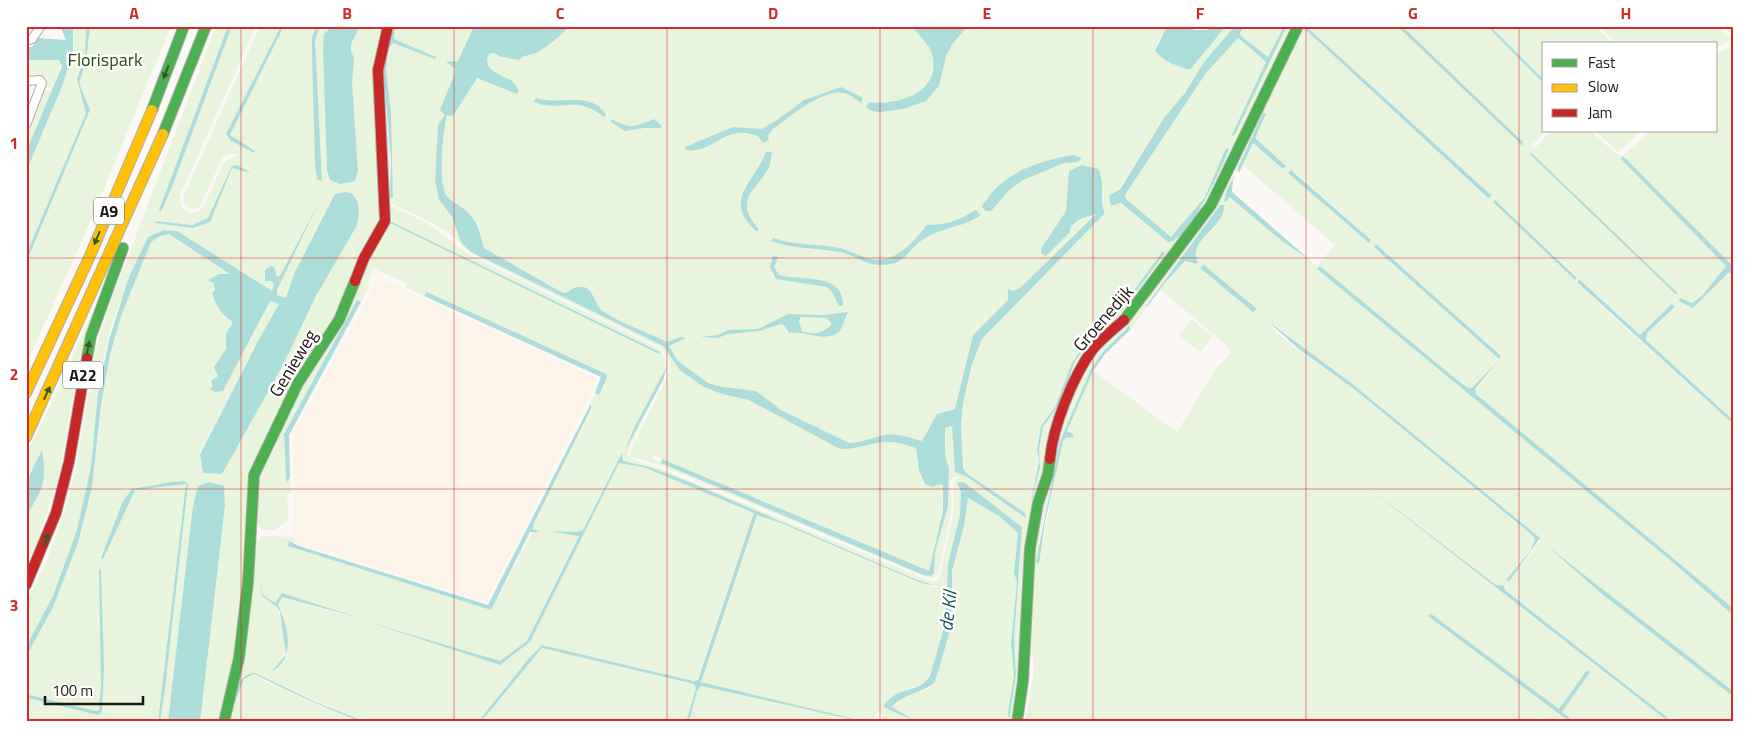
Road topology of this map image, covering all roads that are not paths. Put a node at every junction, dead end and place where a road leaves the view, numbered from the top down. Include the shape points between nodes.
1 (41, 26) edge
2 (184, 26) edge
3 (206, 26) edge
4 (388, 26) edge
5 (1298, 26) edge
6 (26, 41) edge
7 (26, 81) edge
8 (26, 125) edge
9 (150, 167) junction
10 (26, 393) edge
11 (26, 437) edge
12 (26, 585) edge
13 (226, 720) edge
14 (1017, 722) edge

1 - 6 street via 32,39
2 -> 10 main road, A9 via 137,146 63,317
3 - 9 main road, A9
4 - 13 main road, Genieweg via 378,70 385,221 364,258 339,320 298,383 254,475 248,582
5 - 14 main road, Groenedijk via 1211,205 1125,319 1094,348 1080,370 1060,418 1051,444 1048,474 1038,503 1030,548 1023,680
7 - 8 street via 40,80 42,83
11 -> 9 main road, A9
12 -> 9 main road, A22 via 45,544 66,477 91,336 137,213

